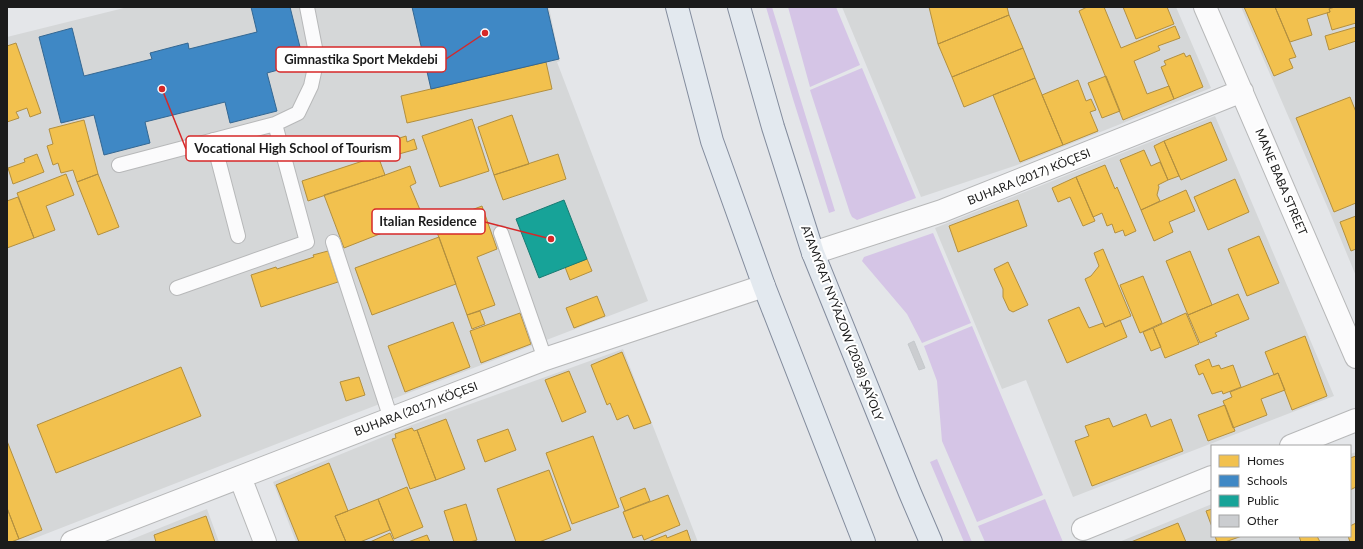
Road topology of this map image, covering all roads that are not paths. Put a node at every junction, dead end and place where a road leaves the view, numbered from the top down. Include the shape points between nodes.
1 (307, 7) edge
2 (677, 7) edge
3 (739, 7) edge
4 (1205, 7) edge
5 (1242, 91) junction
6 (275, 124) junction
7 (213, 140) junction
8 (119, 165) dead end
9 (502, 233) dead end
10 (238, 236) dead end
11 (333, 242) dead end
12 (813, 253) junction
13 (764, 286) junction
14 (177, 288) dead end
15 (1356, 357) edge
16 (545, 359) junction
17 (391, 419) junction
18 (1356, 420) edge
19 (1294, 445) edge
20 (240, 477) junction
21 (1211, 477) edge
22 (1083, 529) dead end
23 (72, 542) edge
24 (265, 542) edge
25 (864, 542) edge
26 (930, 542) edge

1 - 6 lane via 317,58 311,86 298,113
2 - 13 main road via 712,141
3 - 12 main road, ATAMYRAT NYÝAZOW (2038) ŞAÝOLY via 773,127
4 - 5 street, MANE BABA STREET
5 - 12 street, BUHARA (2017) KÖÇESI via 942,211
5 - 15 street, MANE BABA STREET
6 - 7 lane
6 - 14 lane via 307,242
7 - 8 lane
7 - 10 lane
9 - 16 lane
11 - 17 lane
12 - 26 main road, ATAMYRAT NYÝAZOW (2038) ŞAÝOLY
13 - 16 street, BUHARA (2017) KÖÇESI
13 - 25 main road
16 - 17 street, BUHARA (2017) KÖÇESI
17 - 20 street, BUHARA (2017) KÖÇESI
18 - 19 street
20 - 23 street, BUHARA (2017) KÖÇESI
20 - 24 street
21 - 22 street

